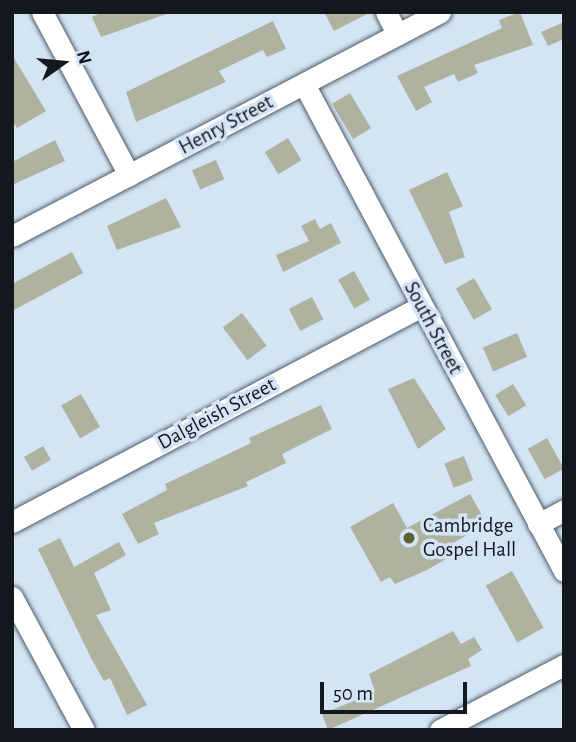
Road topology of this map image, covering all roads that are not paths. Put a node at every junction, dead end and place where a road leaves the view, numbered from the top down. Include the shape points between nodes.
1 (42, 12) edge
2 (386, 12) edge
3 (440, 12) edge
4 (397, 34) junction
5 (304, 84) junction
6 (129, 175) junction
7 (12, 236) edge
8 (421, 306) junction
9 (564, 510) edge
10 (12, 522) edge
11 (538, 524) junction
12 (564, 572) edge
13 (12, 597) edge
14 (564, 665) edge
15 (84, 730) edge
16 (440, 730) edge

1 - 6 street
2 - 4 street
3 - 4 street, Henry Street
4 - 5 street, Henry Street
5 - 6 street, Henry Street
5 - 8 street, South Street
6 - 7 street, Henry Street
8 - 10 street, Dalgleish Street
8 - 11 street, South Street
9 - 11 street
11 - 12 street, South Street
13 - 15 street
14 - 16 street

